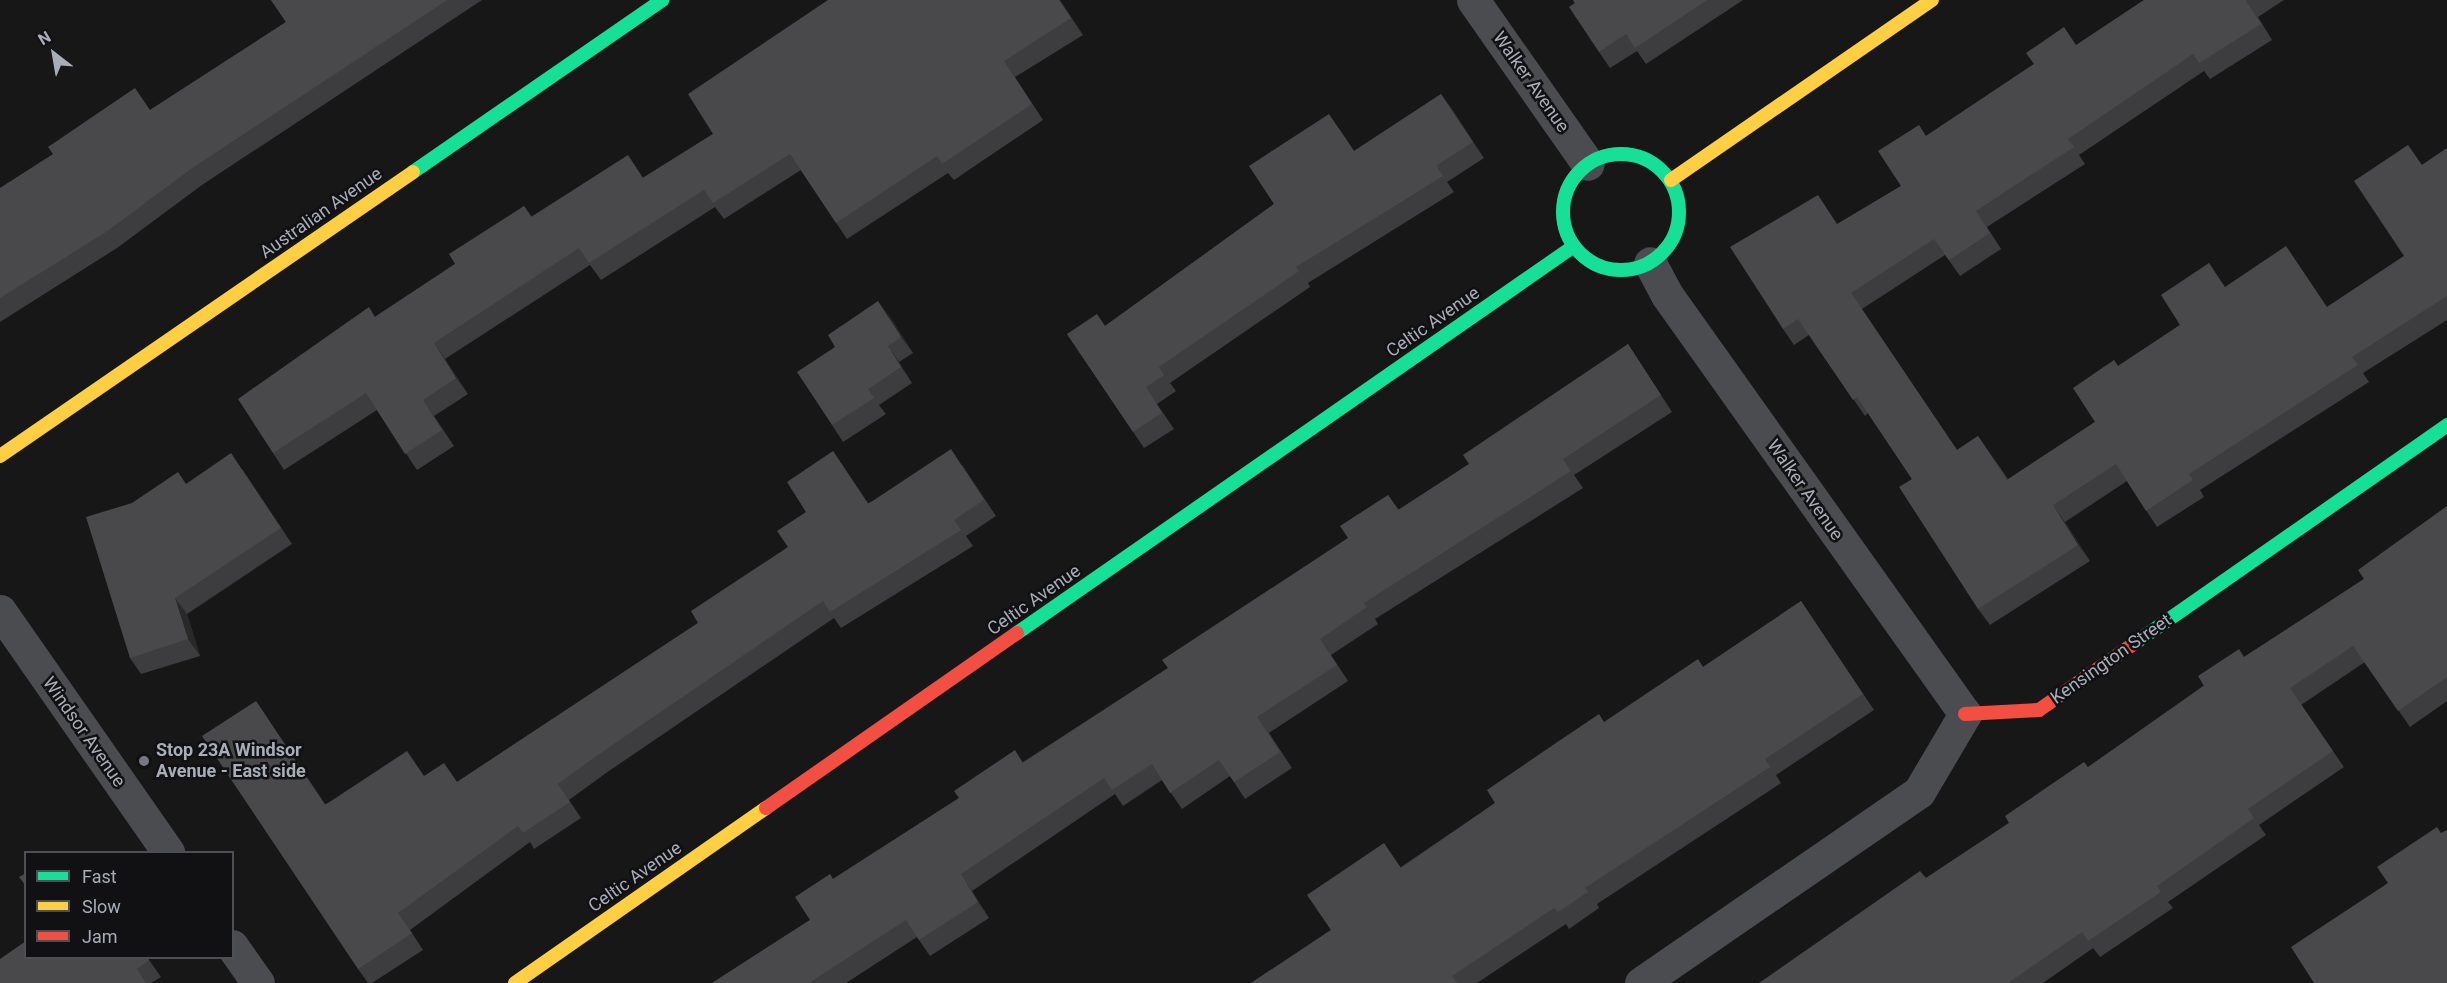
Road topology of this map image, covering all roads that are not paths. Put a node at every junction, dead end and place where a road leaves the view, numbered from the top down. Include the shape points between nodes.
1 (662, 0) edge
2 (1473, 0) edge
3 (1932, 0) edge
4 (1588, 164) junction
5 (1671, 180) junction
6 (1574, 246) junction
7 (1650, 262) junction
8 (2447, 424) edge
9 (0, 456) edge
10 (0, 610) edge
11 (1965, 714) junction
12 (167, 851) edge
13 (234, 949) edge
14 (258, 983) edge
15 (515, 983) edge
16 (1641, 983) edge

1 - 9 street, Australian Avenue
2 - 4 street, Walker Avenue
3 - 5 street
4 - 5 street via 1610,154 1642,157
4 - 6 street via 1564,196 1564,224
5 - 7 street via 1678,200 1678,225 1669,246
6 - 7 street via 1595,263 1615,270
6 - 15 street, Celtic Avenue
7 - 11 street, Walker Avenue via 1667,295
8 - 11 street, Kensington Street via 2039,710
10 - 12 street, Windsor Avenue
11 - 16 street via 1919,792
13 - 14 street

